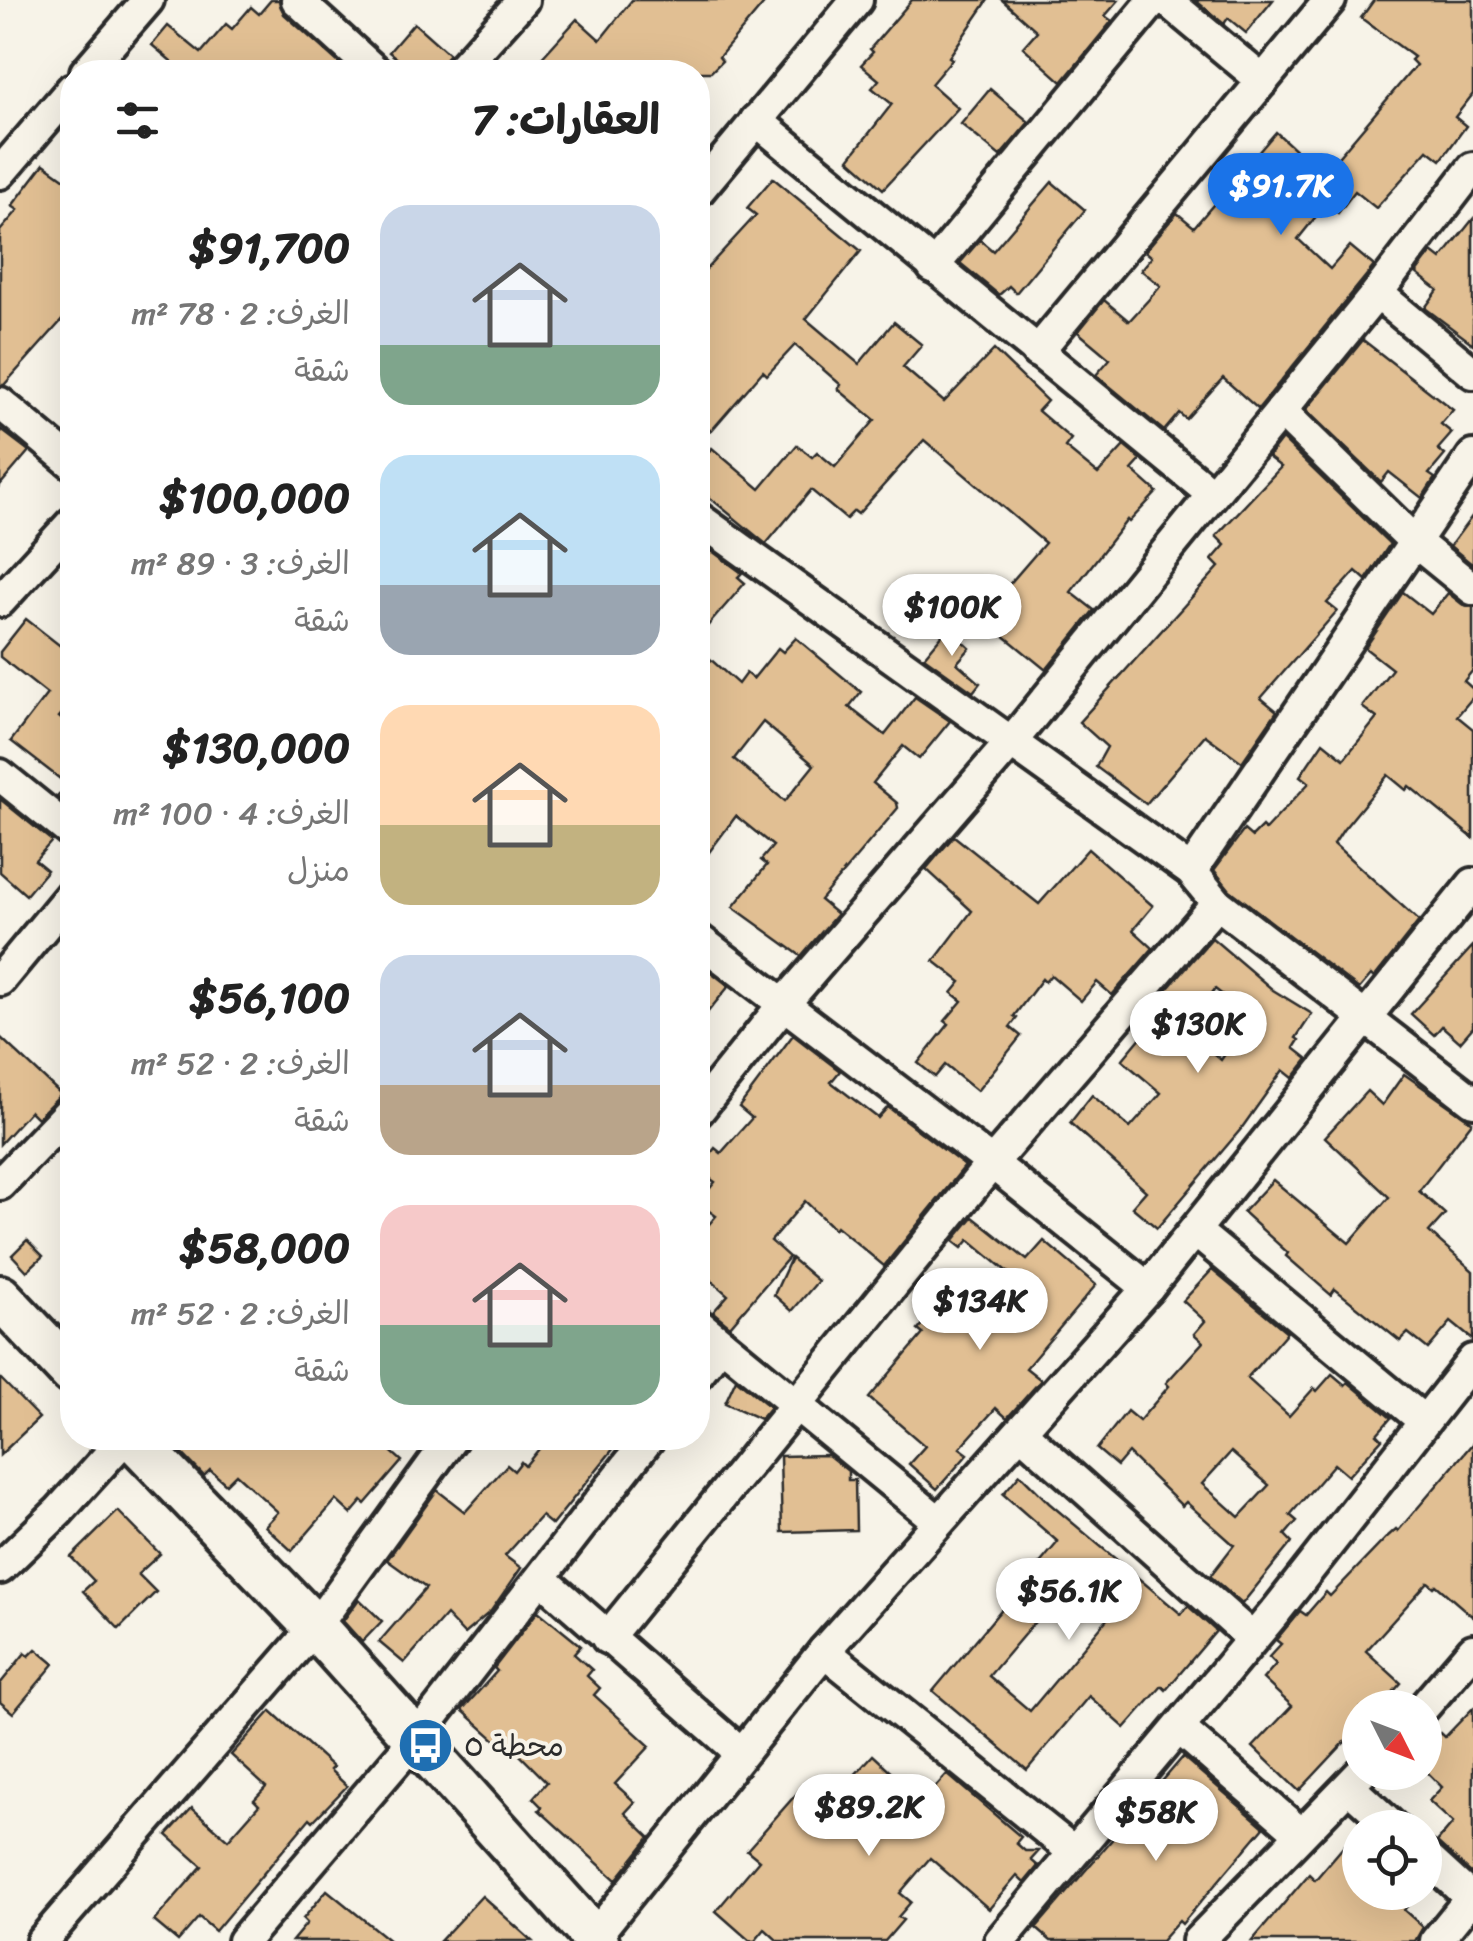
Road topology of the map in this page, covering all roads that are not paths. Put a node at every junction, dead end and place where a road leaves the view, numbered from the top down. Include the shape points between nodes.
1 (148, 0) edge
2 (296, 0) edge
3 (523, 0) edge
4 (857, 0) edge
5 (1154, 0) edge
6 (1166, 0) edge
7 (1330, 0) edge
8 (96, 60) edge
9 (363, 60) edge
10 (469, 60) edge
11 (1263, 81) junction
12 (60, 103) edge
13 (756, 120) junction
14 (1473, 168) edge
15 (0, 173) edge
16 (710, 177) edge
17 (933, 267) junction
18 (1377, 294) junction
19 (1036, 352) junction
20 (1473, 373) edge
21 (0, 403) edge
22 (1281, 412) junction
23 (60, 453) edge
24 (1473, 456) edge
25 (1212, 494) junction
26 (710, 527) edge
27 (60, 535) edge
28 (1414, 541) junction
29 (1473, 590) edge
30 (0, 600) edge
31 (1012, 741) junction
32 (0, 775) edge
33 (60, 823) edge
34 (1191, 872) junction
35 (1473, 884) edge
36 (1217, 903) junction
37 (60, 908) edge
38 (710, 949) edge
39 (0, 980) edge
40 (783, 1005) junction
41 (1368, 1018) junction
42 (710, 1097) edge
43 (1473, 1101) edge
44 (60, 1122) edge
45 (992, 1163) junction
46 (0, 1184) edge
47 (1196, 1231) junction
48 (1148, 1288) junction
49 (0, 1297) edge
50 (710, 1334) edge
51 (60, 1360) edge
52 (1473, 1360) edge
53 (796, 1405) junction
54 (1424, 1421) junction
55 (1022, 1432) junction
56 (115, 1450) edge
57 (145, 1450) edge
58 (443, 1450) edge
59 (640, 1450) edge
60 (938, 1521) junction
61 (0, 1568) edge
62 (542, 1579) junction
63 (315, 1627) junction
64 (607, 1638) junction
65 (1252, 1638) junction
66 (1473, 1650) edge
67 (824, 1651) junction
68 (1438, 1690) edge
69 (1179, 1728) junction
70 (416, 1738) junction
71 (740, 1752) junction
72 (1345, 1790) edge
73 (1364, 1790) edge
74 (1380, 1810) edge
75 (1300, 1833) junction
76 (1074, 1852) junction
77 (1442, 1872) edge
78 (1472, 1899) edge
79 (594, 1940) edge
80 (42, 1941) edge
81 (243, 1941) edge
82 (1000, 1941) edge
83 (1198, 1941) edge
84 (1436, 1941) edge

1 - 8 street
2 - 9 street
3 - 10 street
4 - 13 street
5 - 17 street
6 - 11 street
7 - 11 street
11 - 19 street
12 - 15 street
13 - 16 street
13 - 17 street
14 - 18 street
17 - 19 street
18 - 20 street
18 - 22 street
19 - 25 street
21 - 23 street
22 - 25 street
22 - 28 street
24 - 28 street
25 - 31 street
26 - 31 street
27 - 30 street
28 - 29 street
28 - 34 street
31 - 34 street
31 - 40 street
32 - 33 street
34 - 36 street
35 - 41 street
36 - 41 street
36 - 45 street
37 - 39 street
38 - 40 street
40 - 42 street
40 - 45 street
41 - 43 street
41 - 47 street
44 - 46 street
45 - 48 street
45 - 53 street
47 - 48 street
47 - 54 street
48 - 55 street
49 - 51 street
50 - 53 street
52 - 54 street
53 - 60 street
53 - 64 street
54 - 65 street
55 - 60 street
55 - 65 street
56 - 61 street
57 - 63 street
58 - 63 street
59 - 62 street
60 - 67 street
62 - 64 street
62 - 70 street
63 - 70 street
63 - 80 street
64 - 71 street
65 - 69 street
66 - 68 street
67 - 71 street
67 - 76 street
69 - 75 street
69 - 76 street
70 - 79 street
70 - 81 street
71 - 79 street
72 - 75 street
73 - 74 street
75 - 83 street
76 - 82 street
77 - 78 street
78 - 84 street

